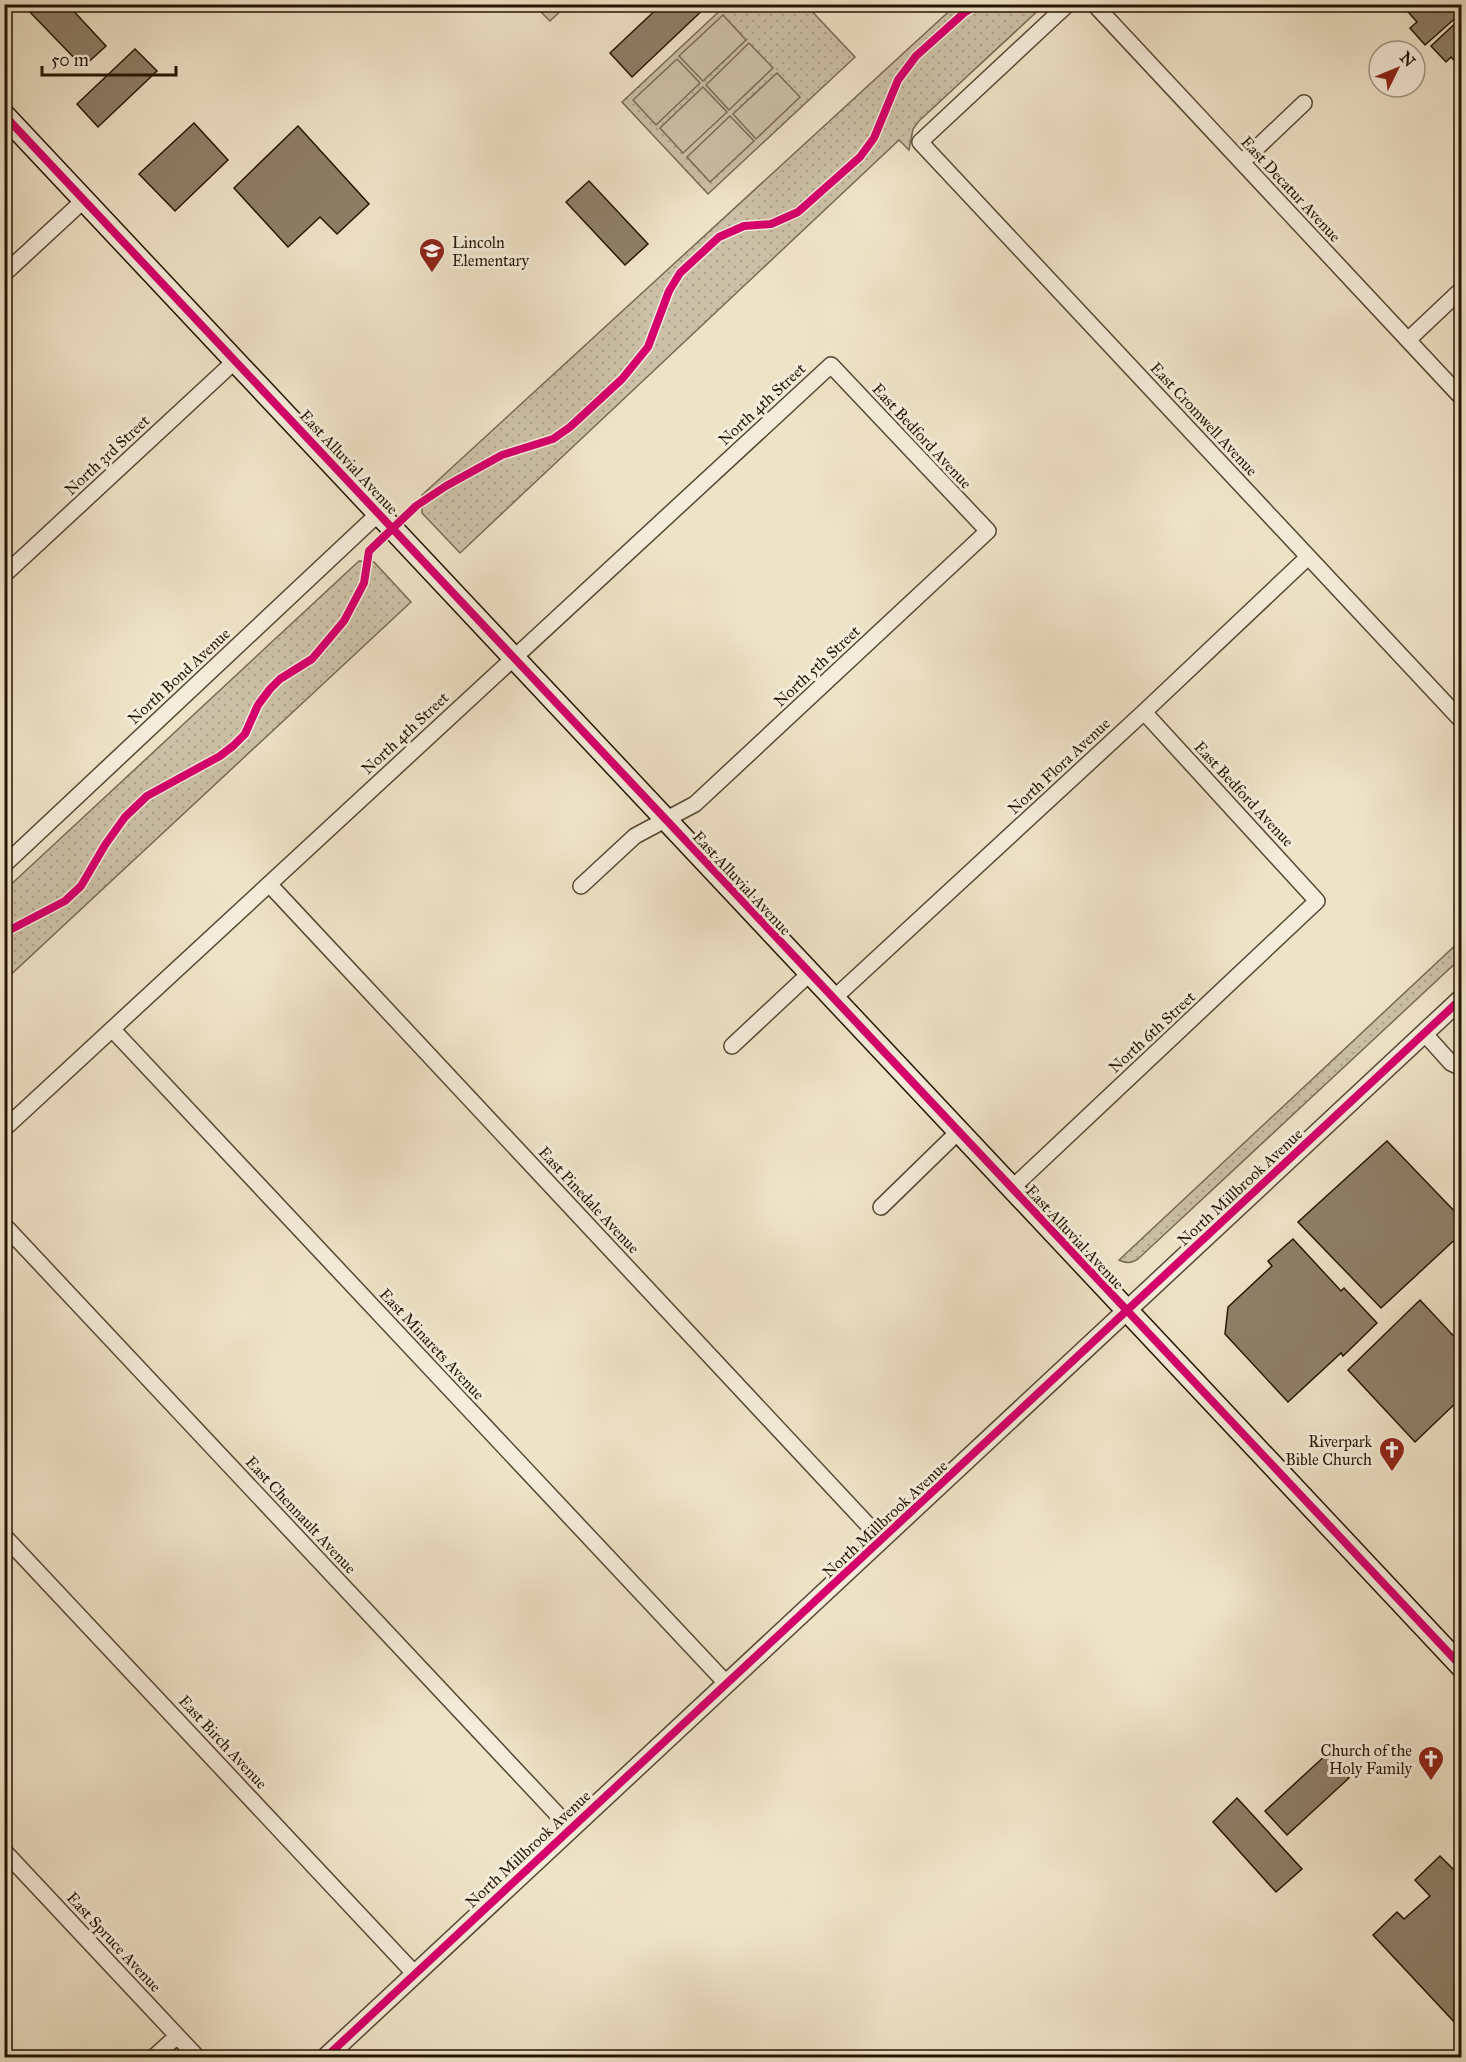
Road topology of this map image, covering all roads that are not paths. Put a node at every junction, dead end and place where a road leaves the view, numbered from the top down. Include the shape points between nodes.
1 (1068, 4) edge
2 (1094, 4) edge
3 (1304, 103) dead end
4 (4, 116) edge
5 (1242, 162) junction
6 (84, 200) junction
7 (4, 274) edge
8 (1461, 289) edge
9 (1408, 340) junction
10 (235, 361) junction
11 (831, 365) joint
12 (1461, 398) edge
13 (378, 514) junction
14 (988, 531) joint
15 (1308, 557) junction
16 (4, 575) edge
17 (513, 658) junction
18 (1144, 712) junction
19 (1461, 721) edge
20 (665, 820) junction
21 (4, 865) edge
22 (269, 884) junction
23 (581, 886) dead end
24 (1317, 901) joint
25 (809, 974) junction
26 (833, 999) junction
27 (1458, 1007) edge
28 (112, 1029) junction
29 (1424, 1034) junction
30 (732, 1046) dead end
31 (1461, 1068) edge
32 (4, 1129) edge
33 (958, 1132) junction
34 (1011, 1189) junction
35 (880, 1207) dead end
36 (4, 1225) edge
37 (1126, 1311) junction
38 (4, 1536) edge
39 (882, 1540) junction
40 (1461, 1667) edge
41 (726, 1683) junction
42 (571, 1829) junction
43 (4, 1851) edge
44 (414, 1973) junction
45 (177, 2036) junction
46 (153, 2058) edge
47 (198, 2058) edge
48 (325, 2058) edge

1 - 15 street, East Cromwell Avenue via 920,142
2 - 5 street, East Decatur Avenue
3 - 5 street
4 - 6 main road, East Alluvial Avenue
5 - 9 street, East Decatur Avenue
6 - 7 street
6 - 10 main road, East Alluvial Avenue
8 - 9 street
9 - 12 street, East Decatur Avenue
10 - 13 main road, East Alluvial Avenue
10 - 16 street, North 3rd Street
11 - 14 street, East Bedford Avenue
11 - 17 street, North 4th Street
13 - 17 main road, East Alluvial Avenue
13 - 21 street, North Bond Avenue
14 - 20 street, North 5th Street via 695,804
15 - 18 street, North Flora Avenue
15 - 19 street, East Cromwell Avenue
17 - 20 main road, East Alluvial Avenue
17 - 22 street, North 4th Street
18 - 24 street, East Bedford Avenue
18 - 26 street, North Flora Avenue
20 - 23 street via 636,836
20 - 25 main road, East Alluvial Avenue
22 - 28 street, North 4th Street
22 - 39 street, East Pinedale Avenue
24 - 34 street, North 6th Street
25 - 26 main road, East Alluvial Avenue
25 - 30 street
26 - 33 main road, East Alluvial Avenue
27 - 29 street, North Millbrook Avenue
28 - 32 street, North 4th Street
28 - 41 street, East Minarets Avenue
29 - 31 street via 1451,1064
29 - 37 street, North Millbrook Avenue
33 - 34 main road, East Alluvial Avenue
33 - 35 street
34 - 37 main road, East Alluvial Avenue
36 - 42 street, East Chennault Avenue
37 - 39 street, North Millbrook Avenue
37 - 40 main road, East Alluvial Avenue
38 - 44 street, East Birch Avenue
39 - 41 street, North Millbrook Avenue
41 - 42 street, North Millbrook Avenue
42 - 44 street, North Millbrook Avenue
43 - 45 street, East Spruce Avenue
44 - 48 street, North Millbrook Avenue
45 - 46 street
45 - 47 street, East Spruce Avenue

